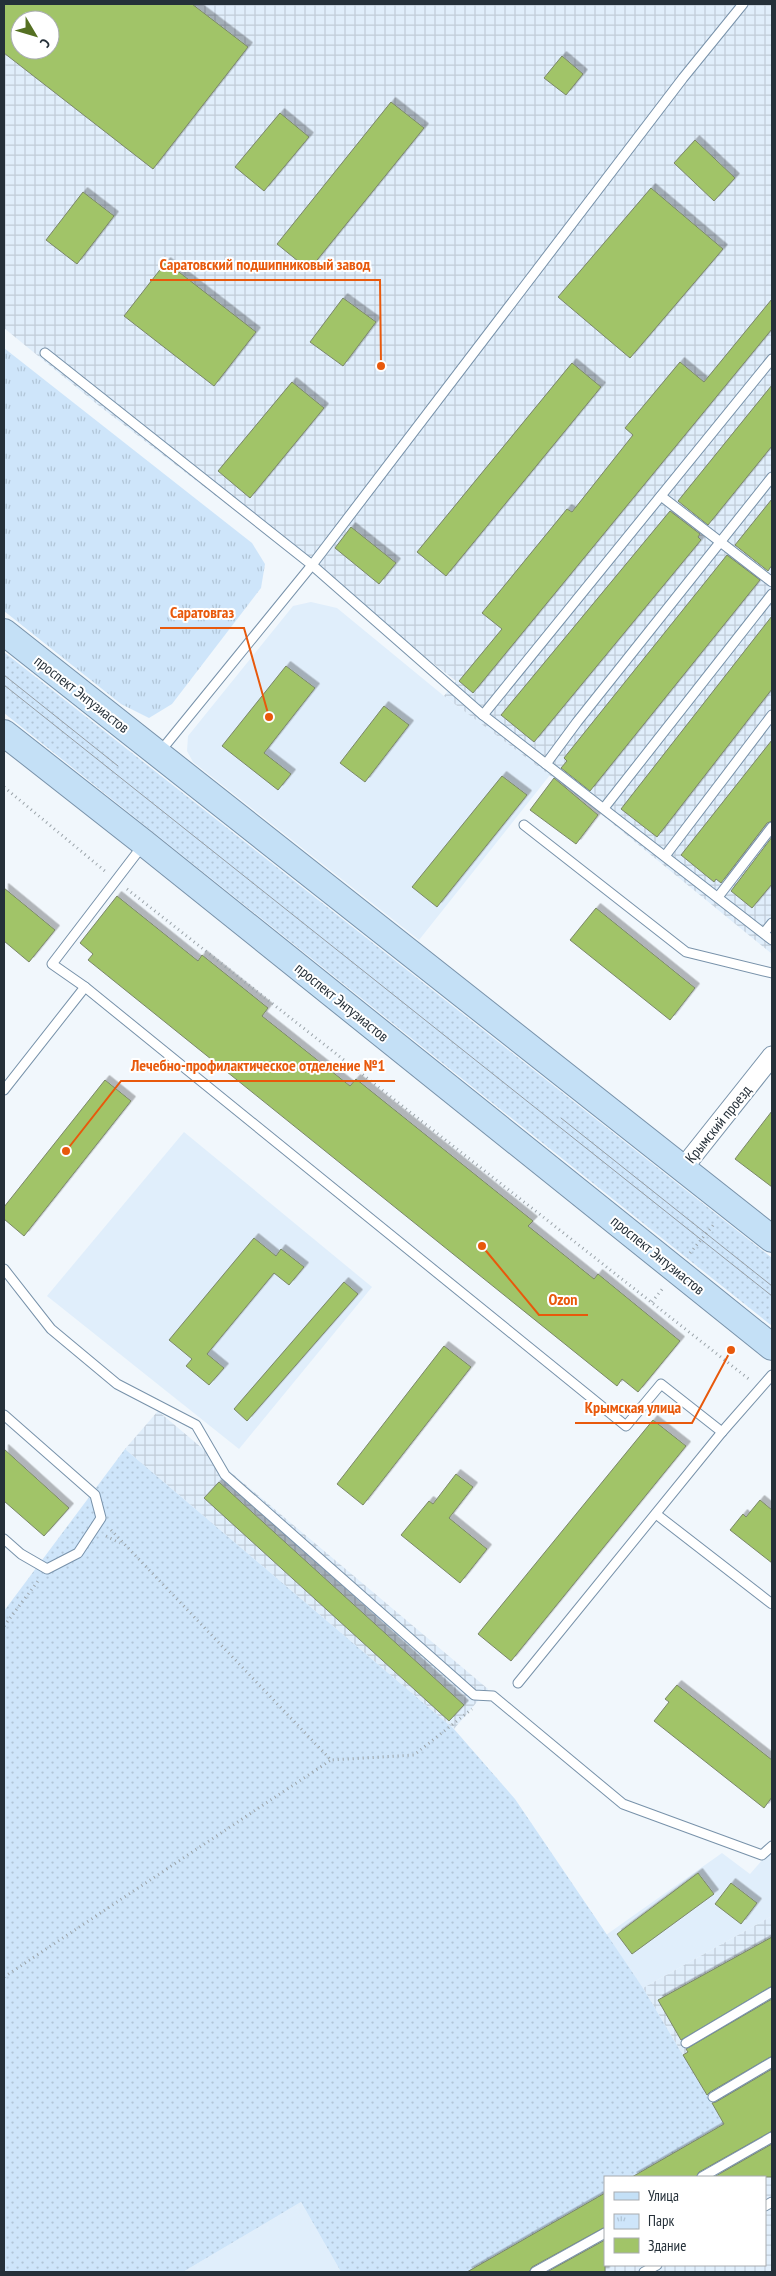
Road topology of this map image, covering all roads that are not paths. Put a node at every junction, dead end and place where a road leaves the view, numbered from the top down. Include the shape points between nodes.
1 (742, 4) edge
2 (45, 353) dead end
3 (772, 359) edge
4 (772, 477) edge
5 (661, 496) junction
6 (720, 542) junction
7 (312, 565) junction
8 (772, 582) edge
9 (772, 594) edge
10 (4, 632) edge
11 (483, 715) junction
12 (772, 715) edge
13 (4, 733) edge
14 (158, 755) junction
15 (546, 764) junction
16 (604, 808) junction
17 (524, 825) dead end
18 (772, 827) edge
19 (144, 843) junction
20 (665, 856) junction
21 (718, 897) junction
22 (772, 923) edge
23 (764, 933) junction
24 (772, 940) edge
25 (772, 973) edge
26 (85, 987) junction
27 (772, 1056) edge
28 (4, 1090) edge
29 (683, 1168) junction
30 (772, 1239) edge
31 (4, 1269) edge
32 (772, 1347) edge
33 (772, 1374) edge
34 (4, 1415) edge
35 (722, 1432) junction
36 (656, 1514) junction
37 (4, 1540) edge
38 (772, 1604) edge
39 (518, 1683) dead end
40 (772, 1846) edge
41 (772, 1992) edge
42 (686, 2043) dead end
43 (772, 2062) edge
44 (713, 2097) dead end
45 (772, 2137) edge
46 (704, 2176) edge
47 (604, 2234) edge
48 (655, 2266) edge
49 (535, 2272) edge
50 (644, 2272) edge

1 - 7 lane
2 - 7 lane
3 - 5 lane
4 - 6 lane
5 - 6 lane
5 - 11 lane
6 - 8 lane
6 - 15 lane
7 - 11 lane
7 - 14 lane
9 - 16 lane
10 - 14 main road, проспект Энтузиастов
11 - 15 lane
12 - 20 lane
13 - 19 main road, проспект Энтузиастов
14 - 29 main road, проспект Энтузиастов
15 - 16 lane
16 - 20 lane
17 - 25 lane via 686,952
18 - 21 lane
19 - 26 lane via 52,964
19 - 32 main road, проспект Энтузиастов
20 - 21 lane
21 - 23 lane
22 - 23 lane
23 - 24 lane
26 - 28 lane
26 - 35 lane via 626,1426 661,1384
27 - 29 street, Крымский проезд
29 - 30 main road, проспект Энтузиастов
31 - 40 lane via 52,1329 117,1384 196,1425 225,1475 474,1694 493,1696 622,1804 762,1855
33 - 35 lane
34 - 37 lane via 95,1495 101,1518 78,1553 47,1569 20,1554
35 - 36 lane
36 - 38 lane
36 - 39 lane
41 - 42 lane
43 - 44 lane
45 - 46 lane
47 - 49 lane
48 - 50 lane

